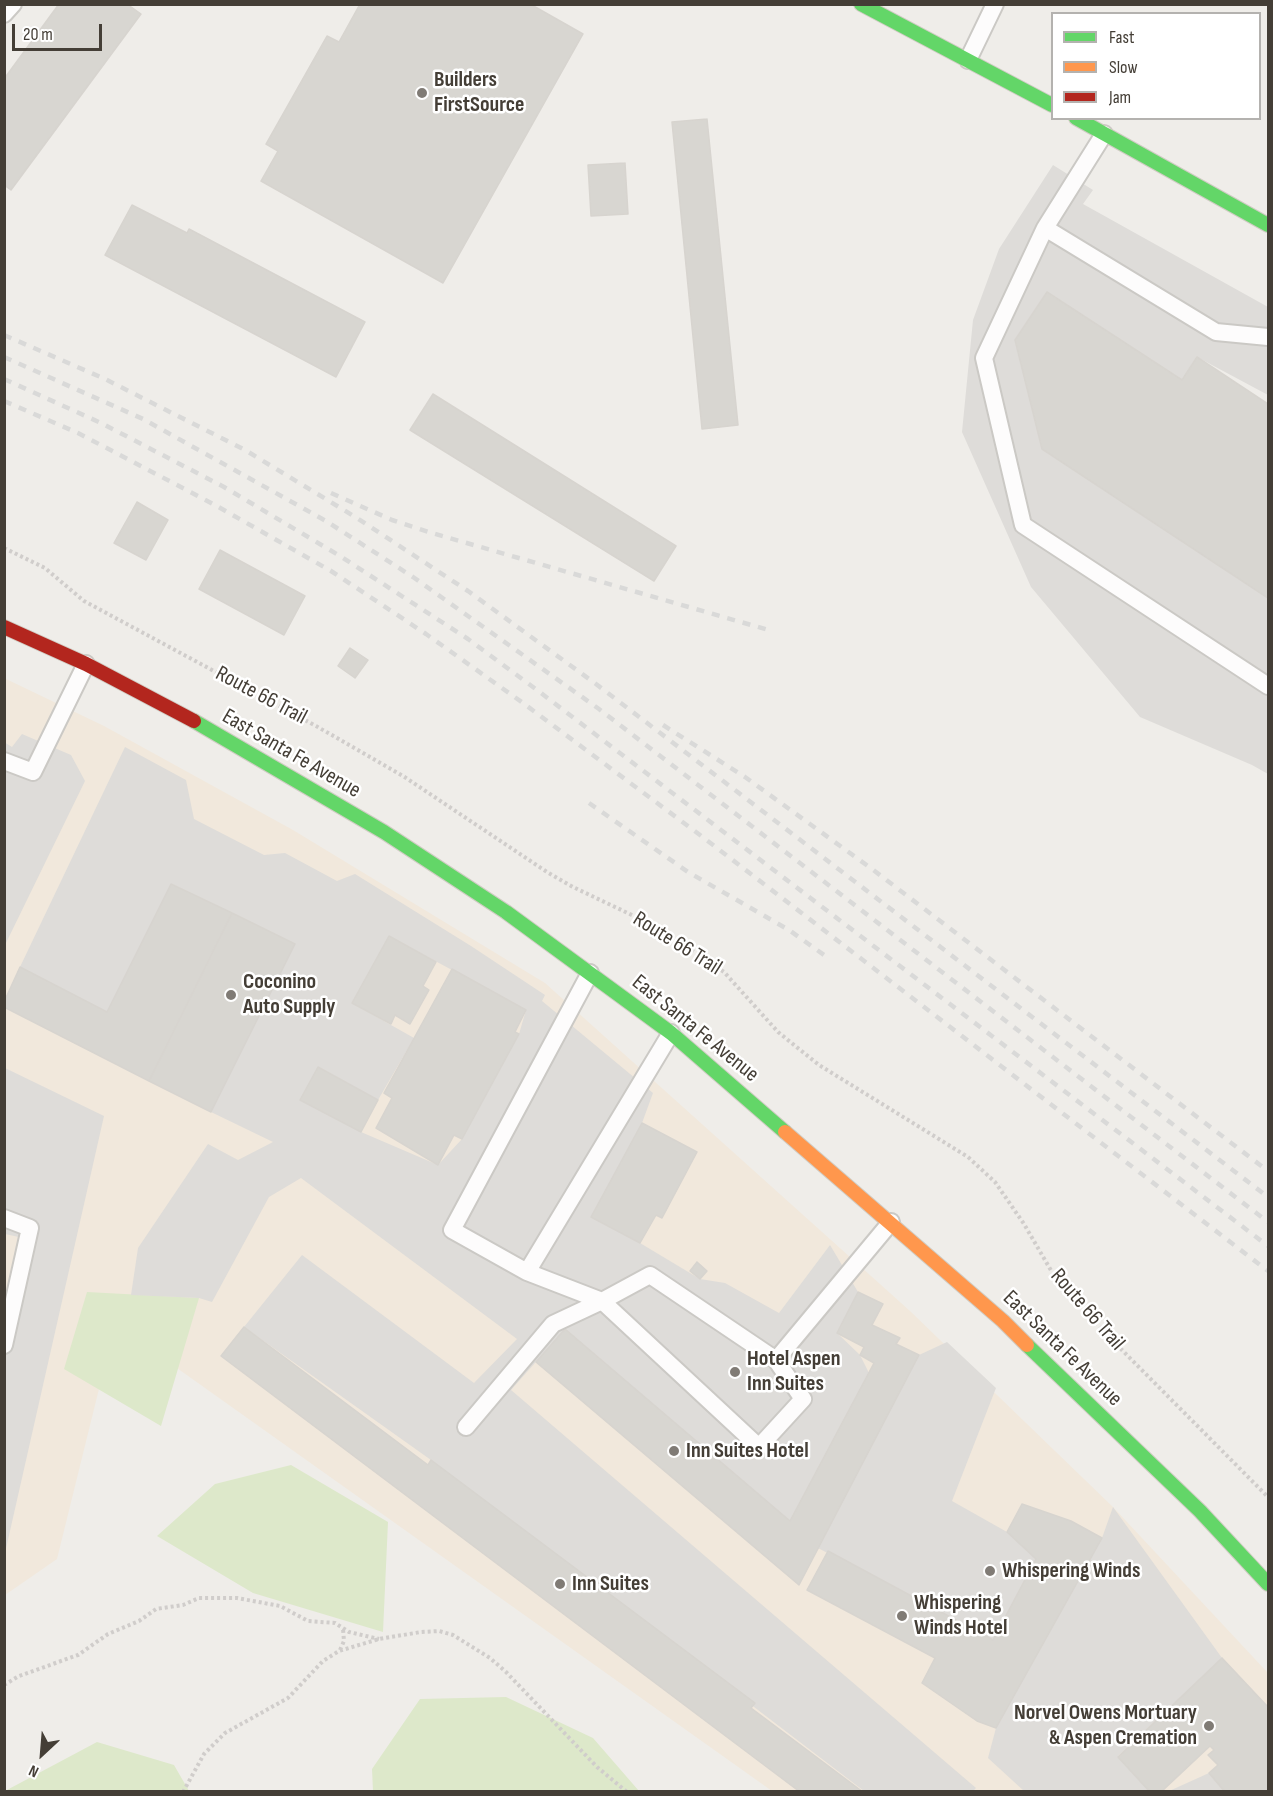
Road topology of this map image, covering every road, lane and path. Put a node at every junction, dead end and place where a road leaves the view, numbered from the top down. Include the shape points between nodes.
1 (13, 4) edge
2 (861, 4) edge
3 (995, 4) edge
4 (4, 14) edge
5 (968, 60) junction
6 (1051, 104) edge
7 (1080, 120) edge
8 (1104, 134) junction
9 (1269, 225) edge
10 (1045, 228) junction
11 (1269, 337) edge
12 (4, 548) edge
13 (4, 627) edge
14 (86, 664) junction
15 (1269, 686) edge
16 (4, 760) edge
17 (590, 973) junction
18 (671, 1033) junction
19 (4, 1218) edge
20 (891, 1222) junction
21 (527, 1272) junction
22 (602, 1301) junction
23 (4, 1345) edge
24 (776, 1360) junction
25 (466, 1427) dead end
26 (1269, 1497) edge
27 (1269, 1584) edge
28 (342, 1626) junction
29 (379, 1639) junction
30 (339, 1651) junction
31 (4, 1685) edge
32 (183, 1791) edge
33 (627, 1791) edge

1 - 4 lane
2 - 5 main road
3 - 5 lane
5 - 6 main road
7 - 8 main road
8 - 9 main road
8 - 10 lane
10 - 11 lane via 1216,332
10 - 15 lane via 984,358 1023,525
12 - 26 path, Route 66 Trail via 45,568 84,601 394,770 548,872 657,927 724,972 778,1032 819,1065 968,1157 995,1182 1056,1279
13 - 14 main road, East Santa Fe Avenue
14 - 16 lane via 33,772
14 - 17 main road, East Santa Fe Avenue via 196,722 384,832
17 - 18 main road, East Santa Fe Avenue
17 - 21 lane via 452,1230
18 - 20 main road, East Santa Fe Avenue
18 - 21 lane
19 - 23 lane via 30,1228
20 - 24 lane
20 - 27 main road, East Santa Fe Avenue via 1003,1321 1200,1511
21 - 22 lane
22 - 24 lane via 650,1275
22 - 24 lane via 759,1446 803,1399
22 - 25 lane via 553,1324
28 - 29 path via 349,1632
28 - 30 path via 345,1633
28 - 31 path via 308,1621 269,1604 237,1598 199,1598 156,1609 78,1655 28,1672
29 - 30 path
29 - 33 path via 439,1631 468,1644 506,1672 597,1767
30 - 32 path via 322,1661 288,1698 225,1733 204,1754

